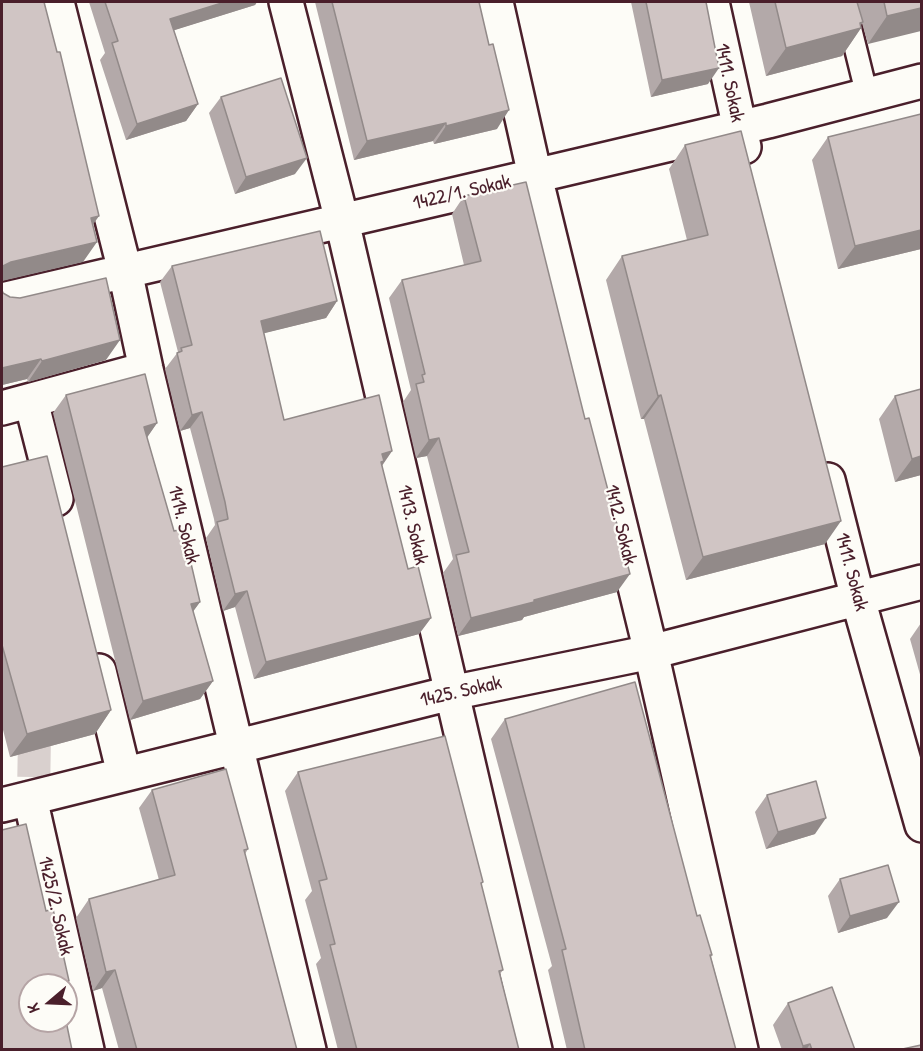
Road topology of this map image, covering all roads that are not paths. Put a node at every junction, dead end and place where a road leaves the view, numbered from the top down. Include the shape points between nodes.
1 (57, 2) edge
2 (286, 2) edge
3 (496, 2) edge
4 (712, 2) edge
5 (844, 2) edge
6 (921, 81) edge
7 (867, 95) junction
8 (739, 128) junction
9 (751, 174) edge
10 (535, 176) junction
11 (342, 221) junction
12 (125, 271) junction
13 (2, 300) edge
14 (146, 369) junction
15 (16, 405) edge
16 (820, 449) edge
17 (62, 526) edge
18 (921, 582) edge
19 (858, 599) junction
20 (91, 639) edge
21 (651, 652) junction
22 (452, 693) junction
23 (237, 747) junction
24 (124, 774) junction
25 (16, 801) edge
26 (921, 825) edge
27 (87, 1050) edge
28 (309, 1050) edge
29 (535, 1050) edge
30 (741, 1050) edge

1 - 12 street, 1414. Sokak
2 - 11 street, 1413. Sokak
3 - 10 street, 1412. Sokak
4 - 8 street, 1411. Sokak
5 - 7 lane
6 - 7 street, 1422/1. Sokak
7 - 8 street, 1422/1. Sokak
8 - 9 street, 1411. Sokak
8 - 10 street, 1422/1. Sokak
10 - 11 street, 1422/1. Sokak
10 - 21 street, 1412. Sokak
11 - 12 street, 1422/1. Sokak
11 - 22 street, 1413. Sokak
12 - 13 street, 1422/1. Sokak
12 - 14 street, 1414. Sokak
14 - 15 street
14 - 23 street, 1414. Sokak
15 - 17 street
16 - 19 street, 1411. Sokak
18 - 19 street, 1425. Sokak
19 - 21 street, 1425. Sokak
19 - 26 street, 1411. Sokak
20 - 24 street
21 - 22 street, 1425. Sokak
21 - 30 street, 1412. Sokak
22 - 23 street, 1425. Sokak
22 - 29 street, 1413. Sokak
23 - 24 street, 1425. Sokak
23 - 28 street, 1414. Sokak
24 - 25 street, 1425. Sokak
25 - 27 street, 1425/2. Sokak

